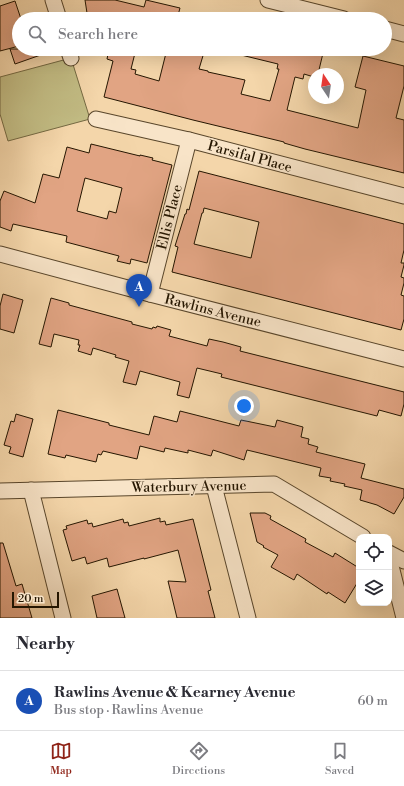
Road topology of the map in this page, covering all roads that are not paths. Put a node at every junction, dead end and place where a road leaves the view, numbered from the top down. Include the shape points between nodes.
1 (53, 0) edge
2 (268, 0) edge
3 (57, 12) edge
4 (316, 12) edge
5 (392, 31) edge
6 (404, 34) edge
7 (96, 119) dead end
8 (189, 140) junction
9 (404, 196) edge
10 (0, 254) edge
11 (150, 294) junction
12 (404, 359) edge
13 (214, 486) junction
14 (31, 490) junction
15 (0, 491) edge
16 (358, 534) edge
17 (392, 554) edge
18 (404, 561) edge
19 (392, 570) edge
20 (64, 618) edge
21 (248, 618) edge
22 (404, 618) edge

1 - 3 street
2 - 4 street
5 - 6 street
7 - 8 street, Parsifal Place
8 - 9 street, Parsifal Place
8 - 11 street, Ellis Place
10 - 11 street, Rawlins Avenue
11 - 12 street, Rawlins Avenue
13 - 14 street, Waterbury Avenue
13 - 16 street, Waterbury Avenue via 274,484
13 - 21 street
14 - 15 street, Waterbury Avenue
14 - 20 street
17 - 18 street
19 - 22 street

